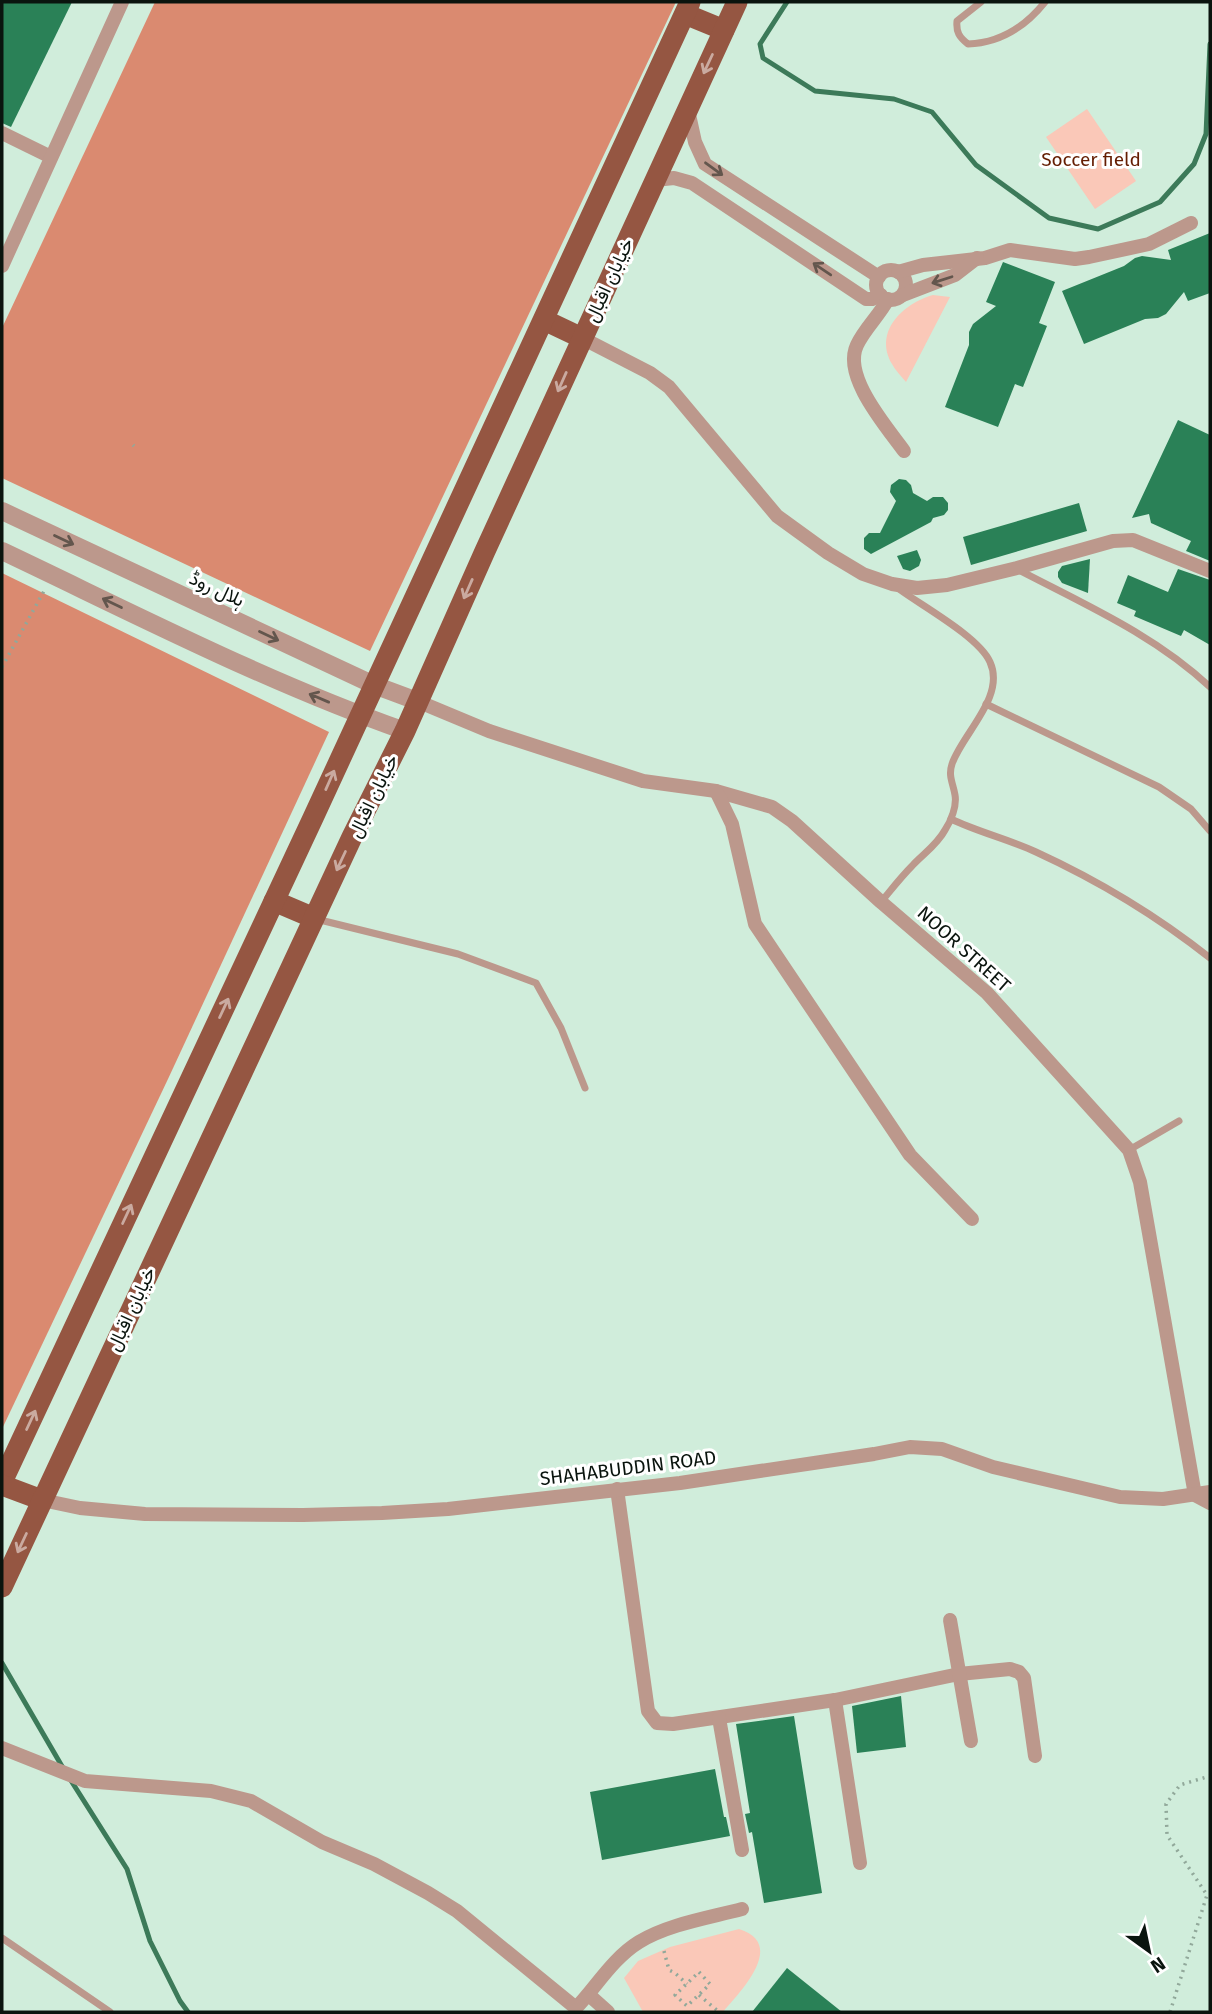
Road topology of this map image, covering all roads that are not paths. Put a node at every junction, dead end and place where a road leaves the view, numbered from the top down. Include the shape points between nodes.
1 (122, 2) edge
2 (737, 2) edge
3 (981, 2) edge
4 (1045, 2) edge
5 (687, 8) edge
6 (724, 30) junction
7 (688, 108) junction
8 (2, 133) edge
9 (51, 157) junction
10 (655, 180) junction
11 (1191, 223) dead end
12 (977, 258) junction
13 (2, 267) edge
14 (898, 272) junction
15 (879, 276) junction
16 (903, 295) junction
17 (884, 297) junction
18 (544, 320) junction
19 (582, 338) junction
20 (904, 451) dead end
21 (2, 511) edge
22 (2, 551) edge
23 (1017, 568) junction
24 (1210, 571) edge
25 (892, 584) junction
26 (374, 685) junction
27 (1210, 687) edge
28 (417, 701) junction
29 (986, 704) junction
30 (359, 715) junction
31 (405, 731) junction
32 (716, 790) junction
33 (951, 819) junction
34 (1210, 831) edge
35 (274, 901) junction
36 (881, 902) junction
37 (314, 918) junction
38 (1210, 958) edge
39 (585, 1088) dead end
40 (1179, 1121) dead end
41 (1129, 1150) junction
42 (972, 1219) dead end
43 (2, 1484) edge
44 (617, 1489) junction
45 (1210, 1492) edge
46 (1195, 1495) junction
47 (42, 1500) junction
48 (1210, 1503) edge
49 (2, 1587) edge
50 (950, 1620) dead end
51 (959, 1674) junction
52 (835, 1700) junction
53 (719, 1718) junction
54 (971, 1741) dead end
55 (2, 1748) edge
56 (1035, 1756) dead end
57 (742, 1850) dead end
58 (860, 1863) dead end
59 (742, 1909) dead end
60 (2, 1938) edge
61 (589, 1995) junction
62 (576, 2010) edge
63 (110, 2012) edge
64 (608, 2012) edge

1 - 9 street
2 - 6 main road, خیابان اقبال
3 - 4 lane via 957,21 956,30 968,44 1023,27
5 - 6 main road
5 - 18 main road
6 -> 7 main road, خیابان اقبال
7 - 10 main road, خیابان اقبال
7 -> 15 street via 705,164
8 - 9 street
9 - 13 street
17 -> 10 street via 866,299 692,183 674,178
10 - 19 main road, خیابان اقبال
11 - 12 street via 1149,244 1089,257 1018,250
12 - 14 street
12 -> 16 street via 955,275
14 - 15 street
14 - 16 street via 906,284
15 - 17 street via 877,284
16 - 17 street
17 - 20 street via 858,341 853,363 857,379
18 - 19 main road
18 - 26 main road
19 - 25 street via 669,387 777,516 863,574
19 -> 28 main road, خیابان اقبال
21 -> 26 street, ہلال روڈ
30 -> 22 street via 233,662
23 - 24 street via 1113,541 1133,540
23 - 25 street via 947,585 917,588
23 - 27 lane via 1154,643
25 - 29 lane via 984,652 993,675
26 - 28 street, ہلال روڈ
26 - 30 main road
28 - 31 main road, خیابان اقبال
28 - 32 street, NOOR STREET via 489,731 643,781
29 - 33 lane via 952,762 949,775 955,804
29 - 34 lane via 1159,787
30 - 31 street
35 -> 30 main road
31 -> 37 main road, خیابان اقبال
32 - 36 street, NOOR STREET via 772,807
32 - 42 street via 732,824 755,924 911,1155
33 - 36 lane via 944,833
33 - 38 lane via 1035,851 1096,883 1175,930
35 - 37 main road
43 -> 35 main road
36 - 41 street, NOOR STREET via 987,993
37 - 39 lane via 458,954 536,984 561,1028
37 - 47 main road, خیابان اقبال
40 - 41 lane
41 - 46 street, NOOR STREET via 1140,1182
43 - 47 main road
44 - 46 street, SHAHABUDDIN ROAD via 910,1447 942,1449 993,1467 1120,1497
44 - 47 street, SHAHABUDDIN ROAD via 448,1509 303,1516 114,1513
44 - 53 street via 648,1712 657,1723
45 - 46 street, SHAHABUDDIN ROAD
46 - 48 street
47 -> 49 main road, خیابان اقبال
50 - 51 street
51 - 52 street
51 - 54 street
51 - 56 street via 1019,1672 1024,1678
52 - 53 street
52 - 58 street
53 - 57 street
55 - 62 street via 85,1781 211,1791 251,1801 457,1911
59 - 61 street via 680,1925 639,1942
60 - 63 lane
61 - 62 street
61 - 64 street

